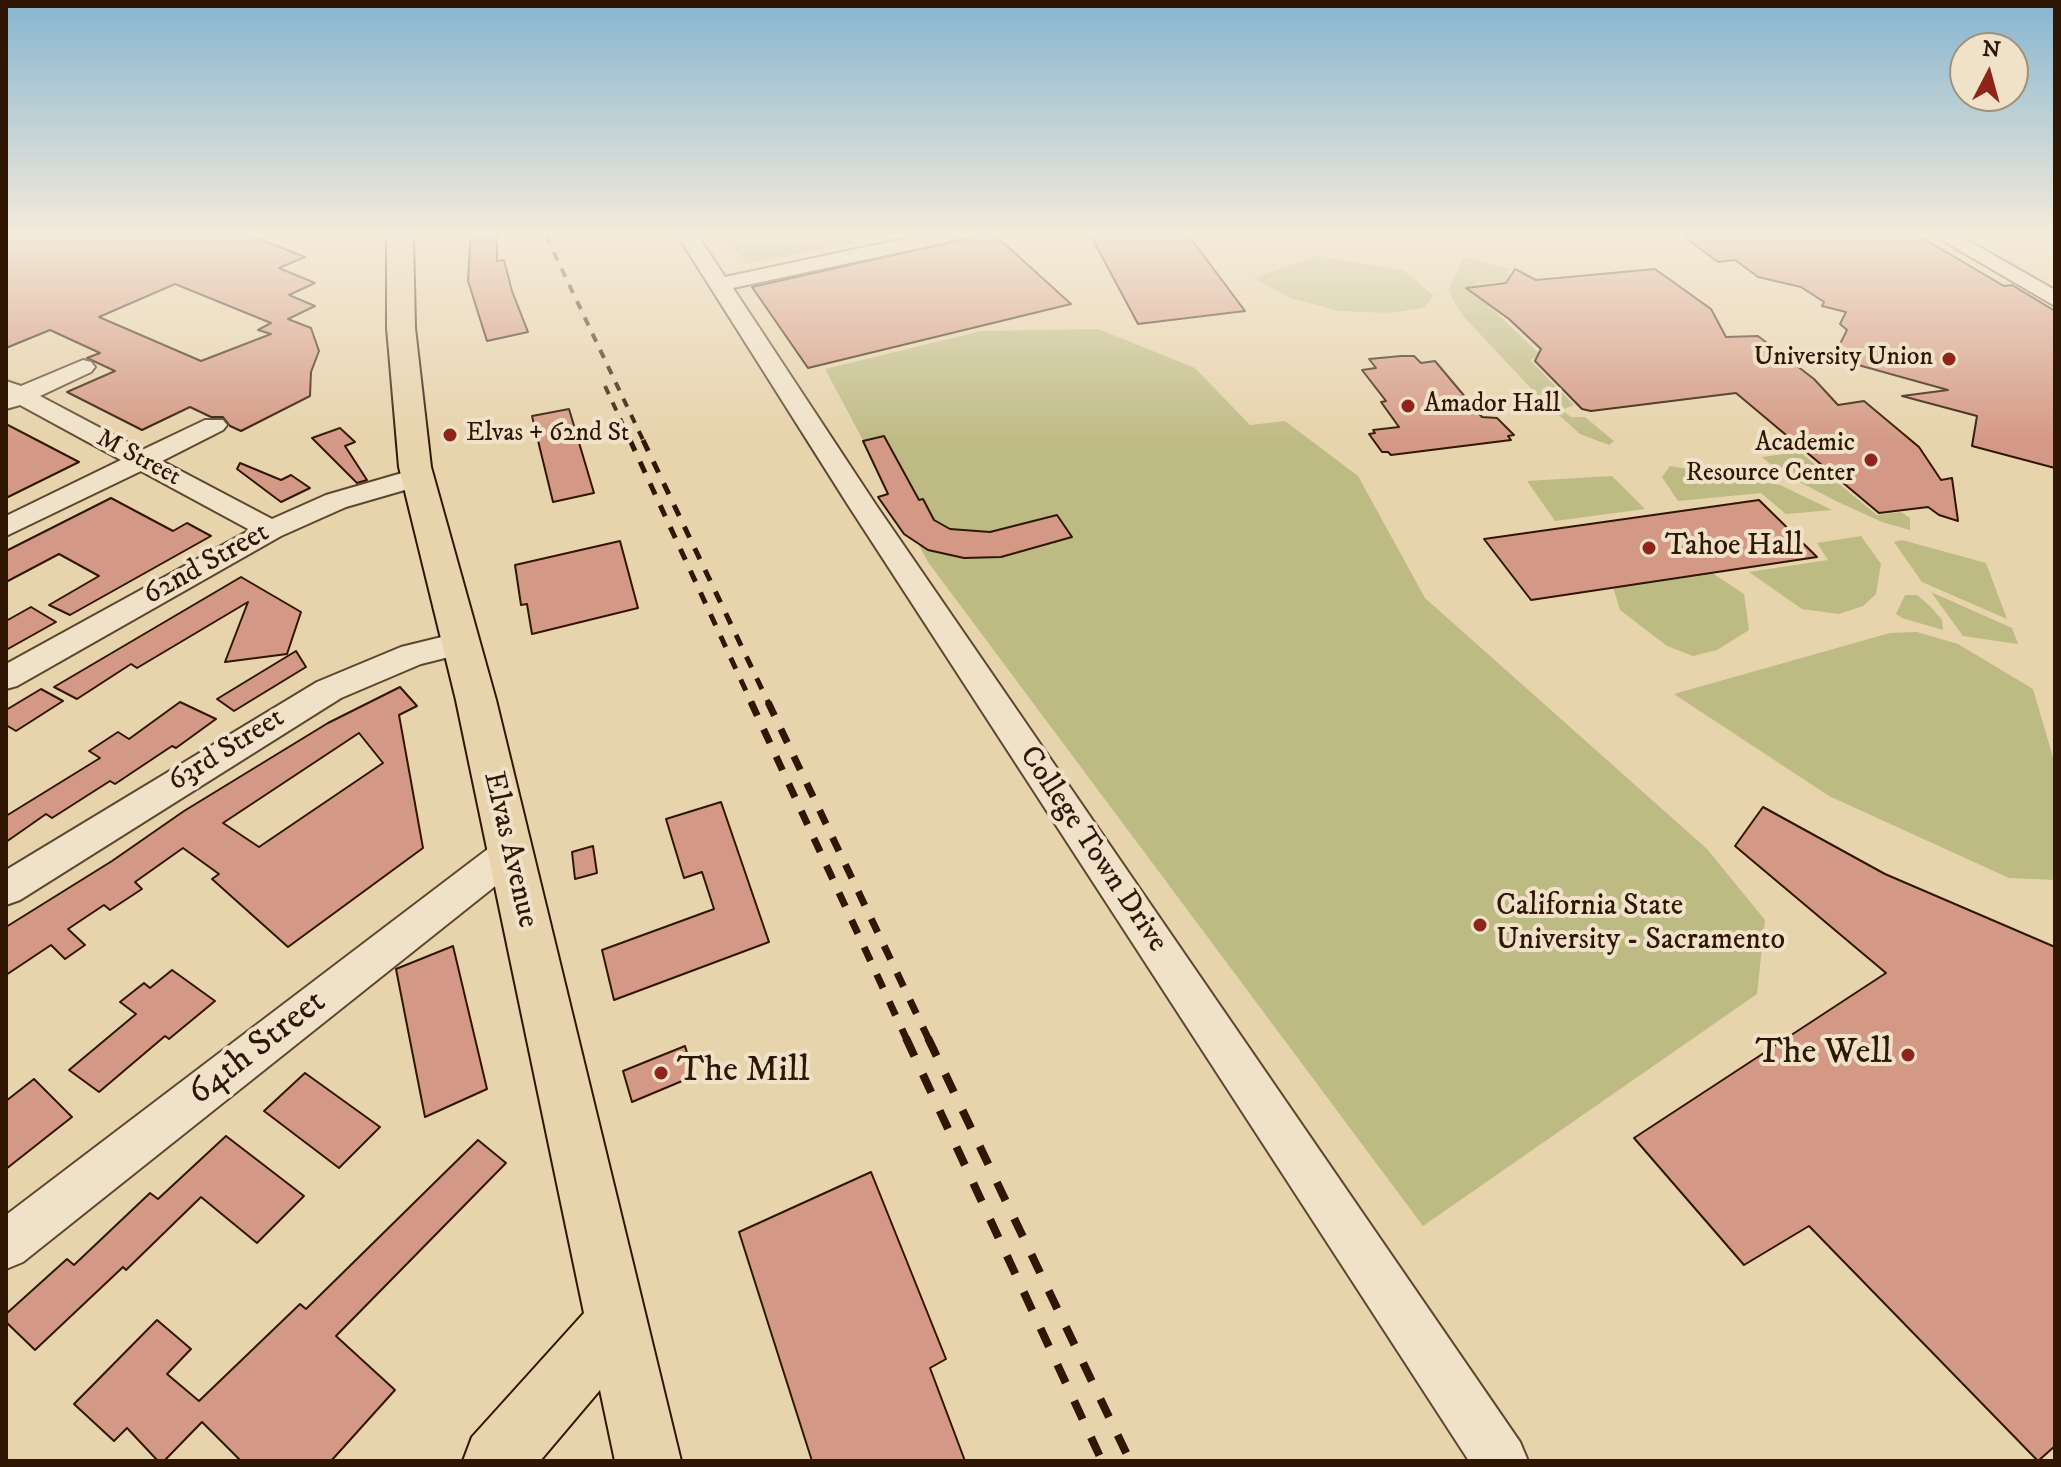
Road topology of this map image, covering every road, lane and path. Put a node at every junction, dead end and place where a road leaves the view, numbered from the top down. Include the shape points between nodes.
1 (401, 304) edge
2 (734, 304) edge
3 (83, 367) dead end
4 (11, 396) edge
5 (214, 425) dead end
6 (141, 460) junction
7 (419, 477) junction
8 (6, 527) edge
9 (271, 530) junction
10 (462, 643) junction
11 (6, 678) edge
12 (510, 853) junction
13 (6, 889) edge
14 (6, 1245) edge
15 (615, 1325) junction
16 (496, 1461) edge
17 (648, 1461) edge
18 (1501, 1461) edge

1 - 7 main road, Elvas Avenue
2 - 18 street, College Town Drive via 862,505
3 - 4 street
4 - 6 street, M Street
5 - 6 street
6 - 8 street
6 - 9 street, M Street
7 - 9 street, 62nd Street via 336,501
7 - 10 main road, Elvas Avenue
9 - 11 street, 62nd Street
10 - 12 main road, Elvas Avenue
10 - 13 street, 63rd Street via 412,655 329,690
12 - 14 street, 64th Street
12 - 15 main road, Elvas Avenue
15 - 16 main road
15 - 17 main road, Elvas Avenue

